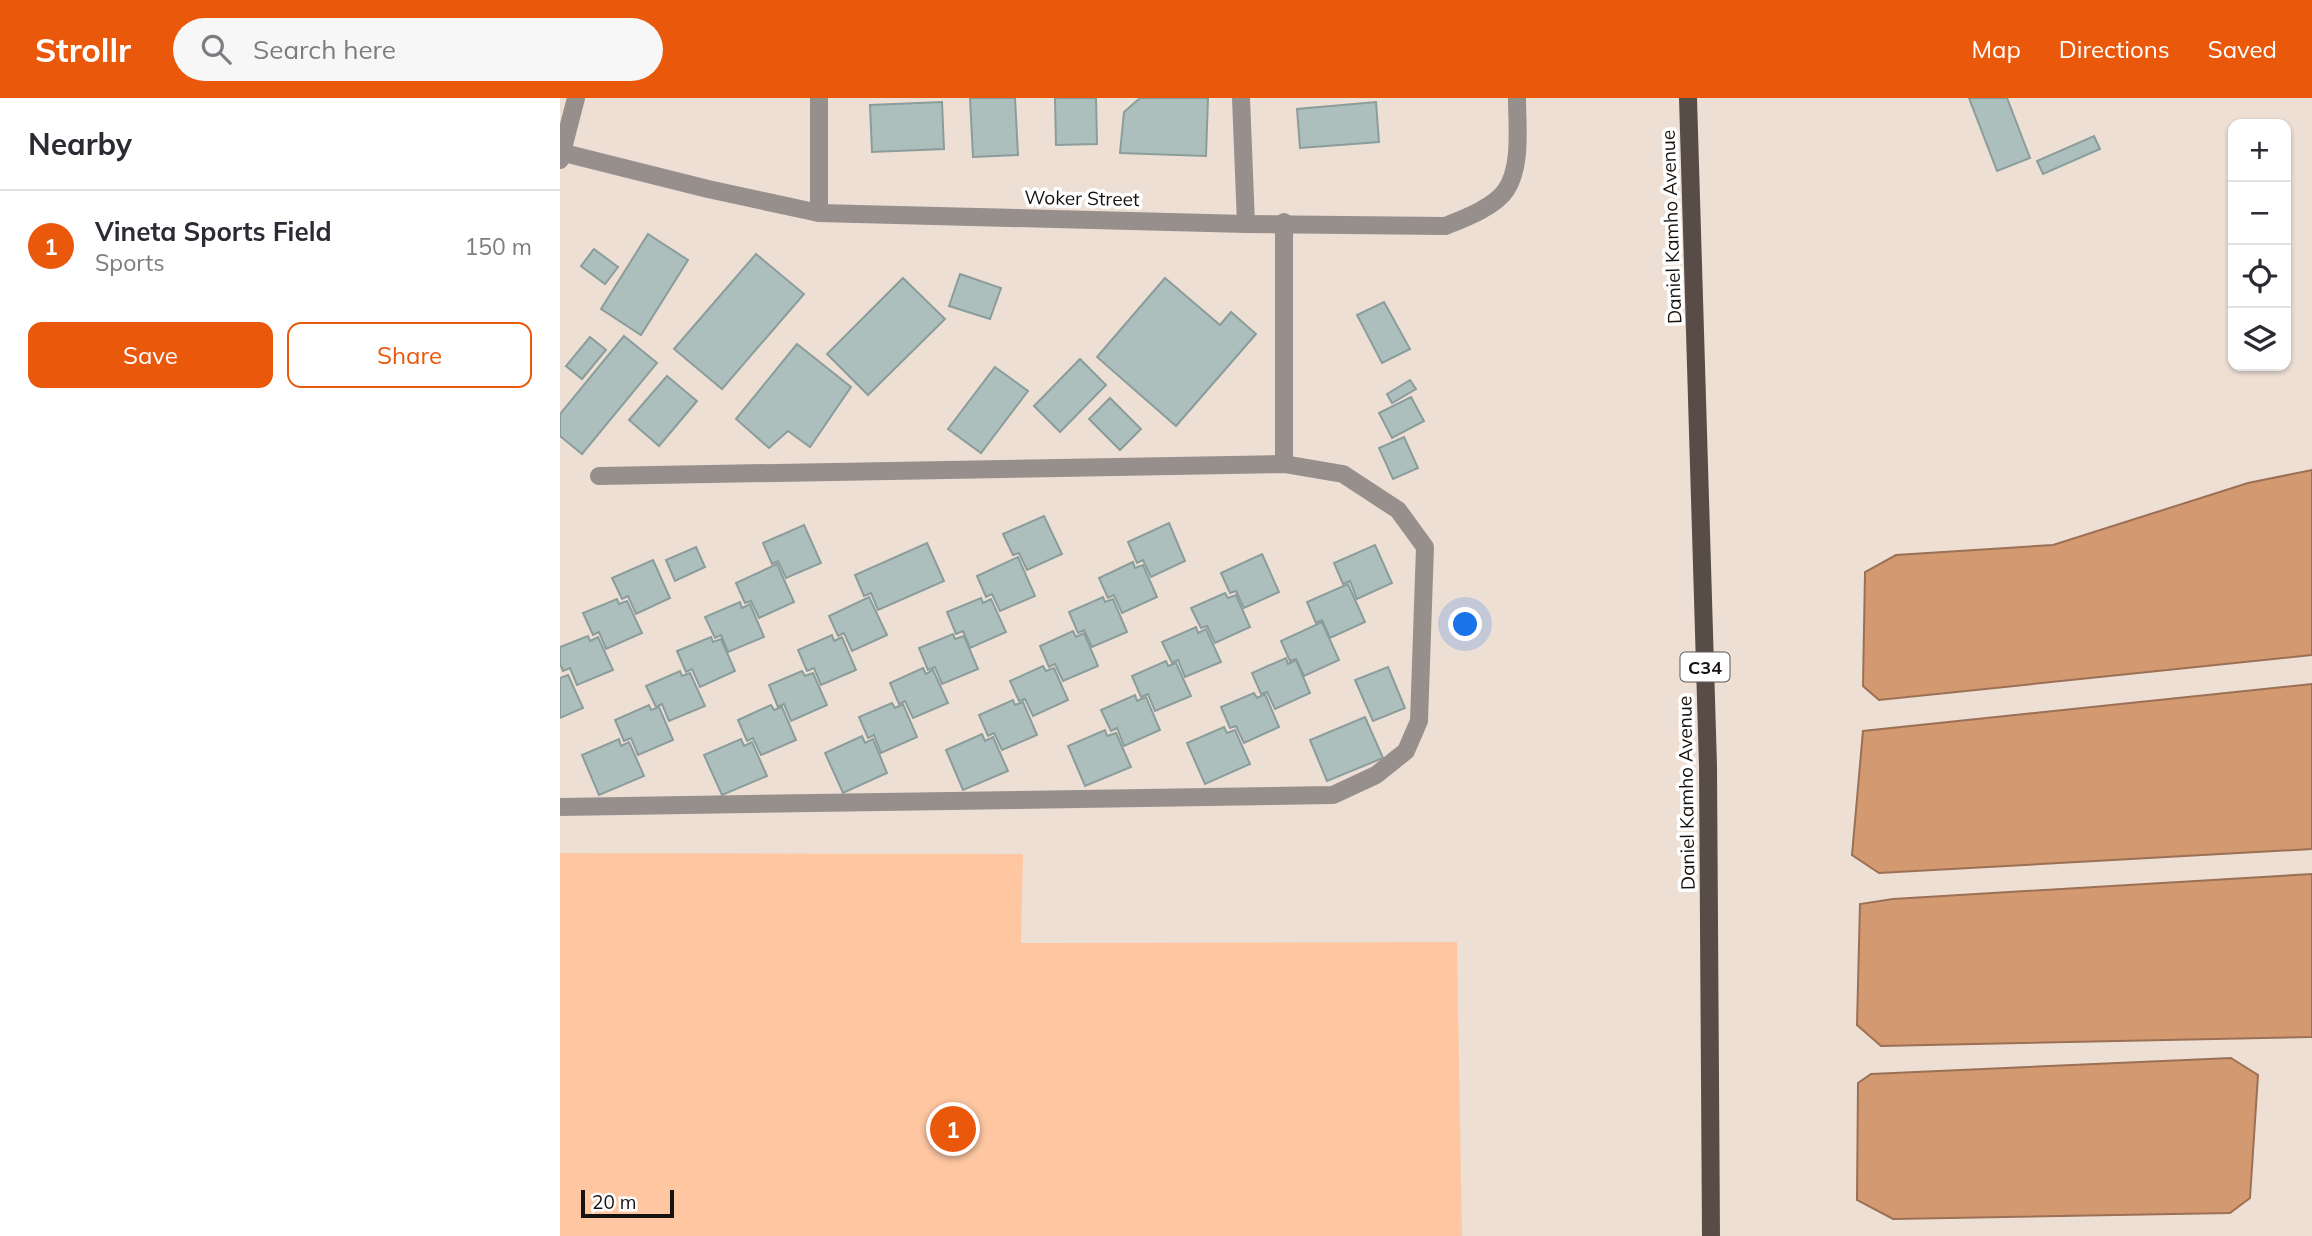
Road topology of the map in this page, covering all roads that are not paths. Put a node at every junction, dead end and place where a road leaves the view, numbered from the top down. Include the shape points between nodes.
1 (576, 98) edge
2 (819, 98) edge
3 (1241, 98) edge
4 (1517, 98) edge
5 (1688, 98) edge
6 (561, 155) edge
7 (819, 213) junction
8 (1284, 222) junction
9 (1246, 224) junction
10 (1284, 464) junction
11 (599, 476) dead end
12 (560, 807) edge
13 (1711, 1236) edge

1 - 6 street
2 - 7 street
3 - 9 street
4 - 8 street, Woker Street via 1517,158 1506,191 1475,215 1445,226
5 - 13 main road, Daniel Kamho Avenue / C34 via 1708,766
6 - 7 street, Woker Street
7 - 9 street, Woker Street
8 - 9 street, Woker Street
8 - 10 street
10 - 11 street
10 - 12 street via 1343,474 1398,510 1425,547 1419,721 1406,751 1376,775 1333,795

